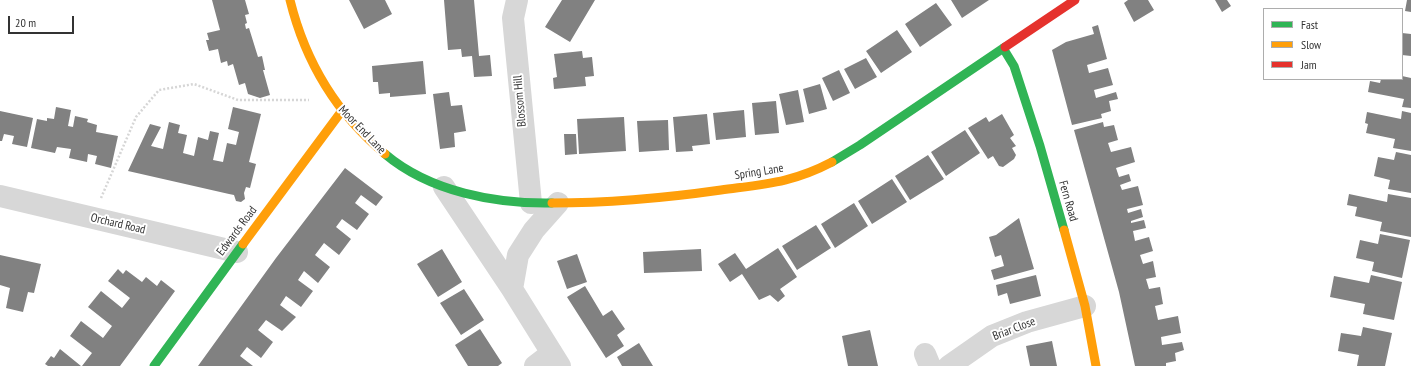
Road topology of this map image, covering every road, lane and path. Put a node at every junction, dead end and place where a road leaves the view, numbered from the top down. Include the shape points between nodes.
1 (290, 0) edge
2 (517, 0) edge
3 (1075, 0) edge
4 (1003, 48) junction
5 (333, 99) junction
6 (341, 112) junction
7 (444, 187) junction
8 (0, 196) edge
9 (558, 202) junction
10 (531, 203) junction
11 (96, 219) junction
12 (237, 252) junction
13 (512, 289) junction
14 (1085, 306) junction
15 (556, 360) edge
16 (154, 366) edge
17 (535, 366) edge
18 (949, 366) edge
19 (1096, 366) edge

1 - 5 street, Moor End Lane via 310,60
2 - 10 street, Blossom Hill via 513,18
3 - 4 street, Spring Lane
4 - 9 street, Spring Lane via 860,145 825,166 786,181 682,196
4 - 14 street, Fern Road via 1014,66 1038,139
5 - 6 street, Moor End Lane
5 - 11 path via 238,100 194,84 159,90 136,118 102,195
6 - 7 street, Moor End Lane via 376,148 409,172
6 - 12 street, Edwards Road
7 - 10 street, Spring Lane via 480,197
7 - 13 street
8 - 11 street, Orchard Road
9 - 10 street, Spring Lane
9 - 13 street via 534,230 518,255
11 - 12 street, Orchard Road
12 - 16 street, Edwards Road
13 - 15 street
14 - 18 street, Briar Close via 1027,322 992,336
14 - 19 street, Fern Road
15 - 17 street

